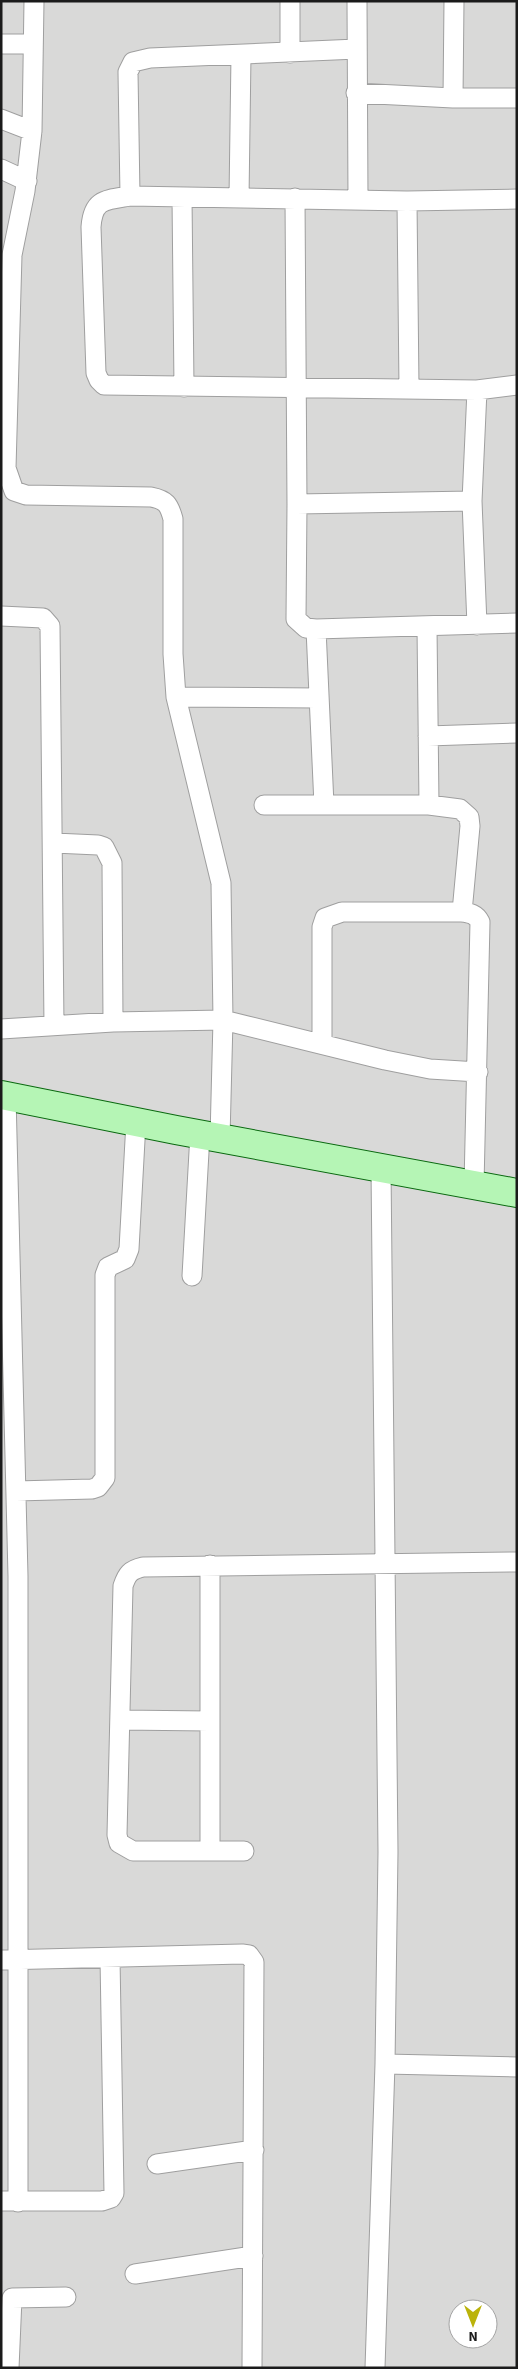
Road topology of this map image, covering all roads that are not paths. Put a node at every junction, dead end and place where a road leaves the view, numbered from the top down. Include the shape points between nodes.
1 (34, 1) edge
2 (290, 1) edge
3 (357, 1) edge
4 (454, 1) edge
5 (1, 44) edge
6 (33, 44) junction
7 (356, 49) junction
8 (290, 53) junction
9 (241, 55) junction
10 (356, 93) junction
11 (454, 98) junction
12 (517, 98) edge
13 (1, 119) edge
14 (32, 131) junction
15 (1, 169) edge
16 (27, 181) junction
17 (130, 196) junction
18 (182, 197) junction
19 (240, 198) junction
20 (295, 198) junction
21 (517, 199) edge
22 (358, 200) junction
23 (407, 201) junction
24 (517, 384) edge
25 (184, 386) junction
26 (296, 388) junction
27 (409, 388) junction
28 (477, 390) junction
29 (4, 417) edge
30 (472, 501) junction
31 (297, 504) junction
32 (1, 616) edge
33 (517, 623) edge
34 (477, 625) junction
35 (427, 627) junction
36 (316, 629) junction
37 (176, 697) junction
38 (318, 698) junction
39 (517, 732) edge
40 (428, 736) junction
41 (264, 805) dead end
42 (324, 806) junction
43 (429, 806) junction
44 (54, 843) junction
45 (462, 912) junction
46 (223, 1020) junction
47 (113, 1022) junction
48 (54, 1026) junction
49 (1, 1029) edge
50 (322, 1044) junction
51 (478, 1072) junction
52 (3, 1095) edge
53 (136, 1122) junction
54 (210, 1136) junction
55 (381, 1168) junction
56 (474, 1185) junction
57 (517, 1194) edge
58 (192, 1276) dead end
59 (7, 1349) edge
60 (16, 1491) junction
61 (386, 1562) junction
62 (517, 1562) edge
63 (210, 1565) junction
64 (10, 1683) edge
65 (120, 1720) junction
66 (209, 1721) junction
67 (9, 1845) edge
68 (210, 1851) junction
69 (244, 1851) dead end
70 (110, 1958) junction
71 (9, 1960) edge
72 (385, 2064) junction
73 (517, 2067) edge
74 (254, 2150) junction
75 (156, 2164) dead end
76 (10, 2201) edge
77 (253, 2256) junction
78 (136, 2274) dead end
79 (66, 2297) dead end
80 (7, 2298) edge
81 (249, 2367) edge
82 (9, 2368) edge
83 (375, 2368) edge

1 - 6 street
2 - 8 street
3 - 7 street
4 - 11 street
5 - 6 street
6 - 14 street
7 - 8 street
7 - 10 street
8 - 9 street
9 - 17 street via 140,59 130,66
9 - 19 street
10 - 11 street
10 - 22 street
11 - 12 street
13 - 14 street
14 - 16 street
15 - 16 street
16 - 29 street via 12,255
17 - 18 street
17 - 25 street via 105,200 92,213 96,372 104,385
18 - 19 street
18 - 25 street
19 - 20 street
20 - 22 street
20 - 26 street
21 - 23 street
22 - 23 street
23 - 27 street
24 - 28 street
25 - 26 street
26 - 27 street
26 - 31 street
27 - 28 street
28 - 30 street
29 - 37 street via 6,468 14,491 26,496 151,497 168,503 173,519
30 - 31 street
30 - 34 street
31 - 36 street via 296,619 306,628
32 - 44 street via 43,618 50,626
33 - 34 street
34 - 35 street
35 - 36 street
35 - 40 street
36 - 38 street
37 - 38 street
37 - 46 street via 221,883
38 - 42 street
39 - 40 street
40 - 43 street
41 - 42 street
42 - 43 street
43 - 45 street via 460,809 469,817
44 - 47 street via 104,847 112,863
44 - 48 street
45 - 50 street via 342,912 325,918 322,927
45 - 51 street via 473,914 480,922
46 - 47 street
46 - 50 street
46 - 54 street
47 - 48 street
48 - 49 street
50 - 51 street via 406,1065
51 - 56 street
52 - 53 street
52 - 59 street
53 - 54 street
53 - 60 street via 129,1249 125,1259 108,1267 105,1275 104,1478 98,1487 92,1489
54 - 55 street
54 - 58 street
55 - 56 street
55 - 61 street
56 - 57 street
59 - 60 street
60 - 64 street
61 - 62 street
61 - 63 street
61 - 72 street via 388,1852
63 - 65 street via 143,1567 126,1576 123,1586
63 - 66 street
64 - 67 street
65 - 66 street
65 - 68 street via 119,1843 133,1851
66 - 68 street
67 - 71 street
68 - 69 street
70 - 71 street
70 - 74 street via 249,1956 254,1962
70 - 76 street via 114,2193 102,2201
71 - 76 street
72 - 73 street
72 - 83 street
74 - 75 street
74 - 77 street
77 - 78 street
77 - 81 street
79 - 80 street
80 - 82 street

